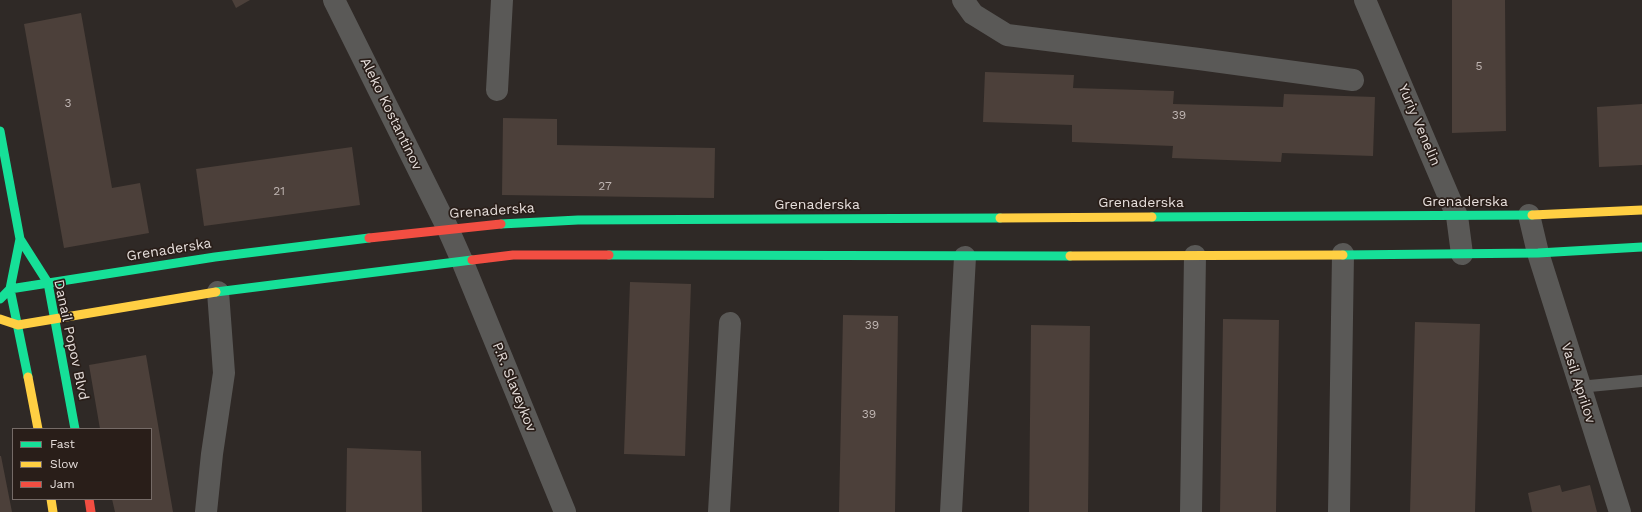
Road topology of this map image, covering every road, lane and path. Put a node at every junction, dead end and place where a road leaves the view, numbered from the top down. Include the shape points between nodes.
1 (334, 0) edge
2 (502, 0) edge
3 (963, 0) edge
4 (1365, 0) edge
5 (1353, 80) dead end
6 (496, 90) dead end
7 (0, 132) edge
8 (1642, 210) edge
9 (1529, 215) junction
10 (1457, 216) junction
11 (448, 229) junction
12 (20, 240) junction
13 (1642, 247) edge
14 (1538, 253) junction
15 (1343, 254) junction
16 (1462, 254) junction
17 (1195, 256) junction
18 (965, 257) junction
19 (463, 263) junction
20 (48, 284) junction
21 (10, 289) junction
22 (218, 292) junction
23 (0, 299) edge
24 (55, 319) junction
25 (0, 320) edge
26 (730, 323) dead end
27 (18, 325) junction
28 (1642, 381) edge
29 (1580, 387) junction
30 (38, 428) edge
31 (75, 428) edge
32 (51, 500) edge
33 (89, 500) edge
34 (53, 512) edge
35 (91, 512) edge
36 (206, 512) edge
37 (564, 512) edge
38 (719, 512) edge
39 (952, 512) edge
40 (1191, 512) edge
41 (1338, 512) edge
42 (1620, 512) edge

1 - 11 street, Aleko Kostantinov
2 - 6 street
3 - 5 street via 973,14 1007,35
4 - 10 street, Yuriy Venelin
7 - 12 street, Danail Popov Blvd
8 - 9 street, Grenaderska
9 - 10 street, Grenaderska
9 - 14 street, Vasil Aprilov
10 - 11 street, Grenaderska via 578,220
10 - 16 street, Yuriy Venelin
11 - 19 street, Aleko Kostantinov
11 - 20 street, Grenaderska via 215,257
12 - 20 street, Danail Popov Blvd
12 - 21 street, Danail Popov Blvd
13 - 14 street
14 - 16 street
14 - 29 street, Vasil Aprilov
15 - 16 street
15 - 17 street
15 - 41 street
17 - 18 street
17 - 40 street
18 - 19 street via 578,254 513,255
18 - 39 street
19 - 22 street
19 - 37 street, P.R. Slaveykov
20 - 21 street, Grenaderska
20 - 24 street, Danail Popov Blvd
21 - 23 street
21 - 27 street, Danail Popov Blvd
22 - 24 street
22 - 36 street via 224,372
24 - 27 street
24 - 31 street, Danail Popov Blvd
25 - 27 street
26 - 38 street
27 - 30 street, Danail Popov Blvd
28 - 29 lane
29 - 42 street, Vasil Aprilov
32 - 34 street
33 - 35 street

